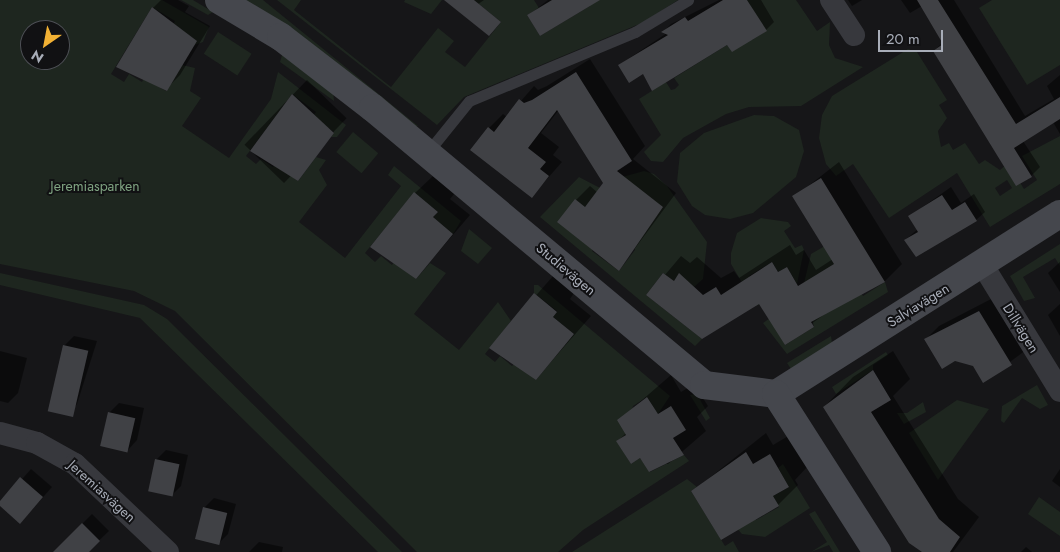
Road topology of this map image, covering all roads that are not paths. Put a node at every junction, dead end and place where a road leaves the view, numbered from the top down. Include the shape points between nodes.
1 (219, 0) edge
2 (688, 0) edge
3 (831, 0) edge
4 (854, 35) dead end
5 (427, 154) junction
6 (1060, 214) edge
7 (982, 264) junction
8 (1060, 392) edge
9 (776, 394) junction
10 (0, 433) edge
11 (168, 552) edge
12 (876, 552) edge

1 - 5 street, Studievägen via 281,37
2 - 5 lane via 635,32 469,101
3 - 4 street
5 - 9 street, Studievägen via 704,385
6 - 7 street, Salviavägen
7 - 8 street, Dillvägen
7 - 9 street, Salviavägen
9 - 12 street
10 - 11 street, Jeremiasvägen via 37,443 75,464

